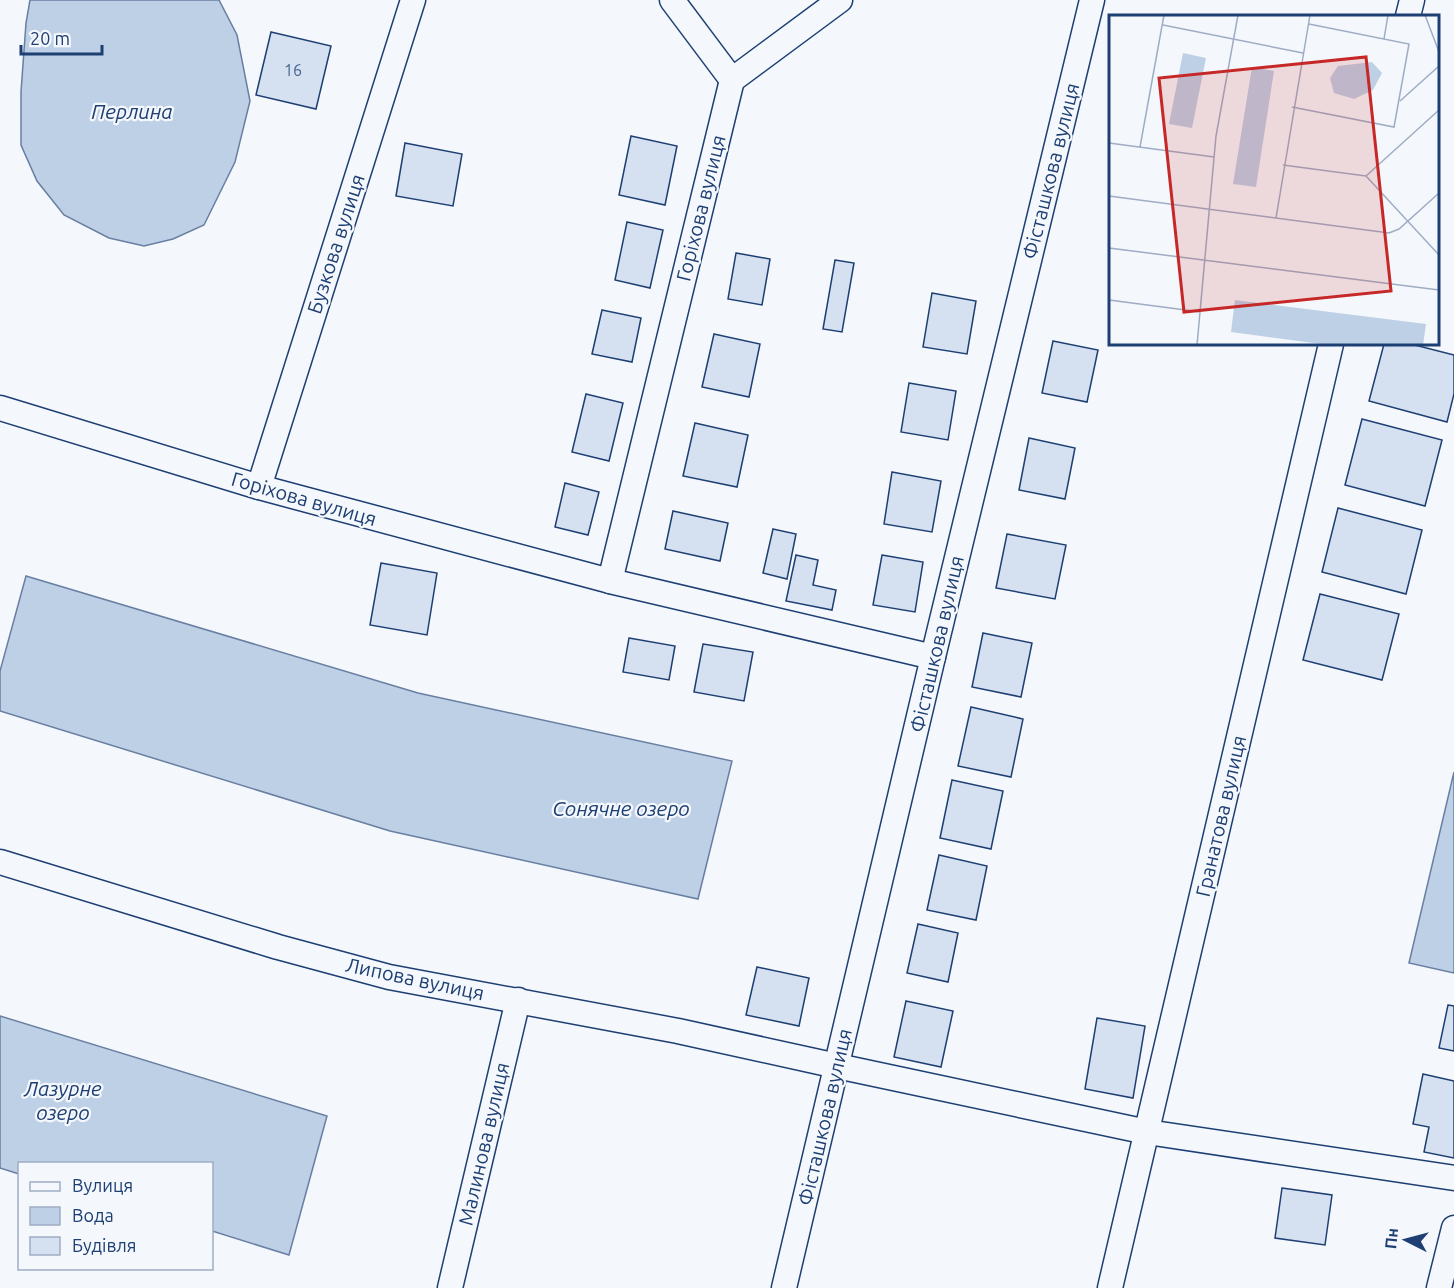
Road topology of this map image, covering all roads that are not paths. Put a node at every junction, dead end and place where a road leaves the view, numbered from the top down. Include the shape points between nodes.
1 (412, 0) edge
2 (672, 0) edge
3 (840, 0) edge
4 (1092, 0) edge
5 (1412, 0) edge
6 (1408, 15) edge
7 (732, 80) junction
8 (1331, 345) edge
9 (0, 408) edge
10 (259, 487) junction
11 (610, 581) junction
12 (933, 657) junction
13 (0, 862) edge
14 (518, 1000) junction
15 (837, 1066) junction
16 (1147, 1132) junction
17 (1454, 1178) edge
18 (1454, 1228) edge
19 (450, 1288) edge
20 (784, 1288) edge
21 (1110, 1288) edge
22 (1439, 1288) edge

1 - 10 street, Бузкова вулиця
2 - 7 street
3 - 7 street
4 - 12 street, Фісташкова вулиця
5 - 6 street
7 - 11 street, Горіхова вулиця
8 - 16 street, Гранатова вулиця
9 - 10 street, Горіхова вулиця
10 - 11 street, Горіхова вулиця
11 - 12 street, Горіхова вулиця
12 - 15 street, Фісташкова вулиця
13 - 14 street, Липова вулиця via 289,950 389,976
14 - 15 street, Липова вулиця
14 - 19 street, Малинова вулиця
15 - 16 street, Липова вулиця
15 - 20 street, Фісташкова вулиця
16 - 17 street, Липова вулиця
16 - 21 street, Гранатова вулиця
18 - 22 street

